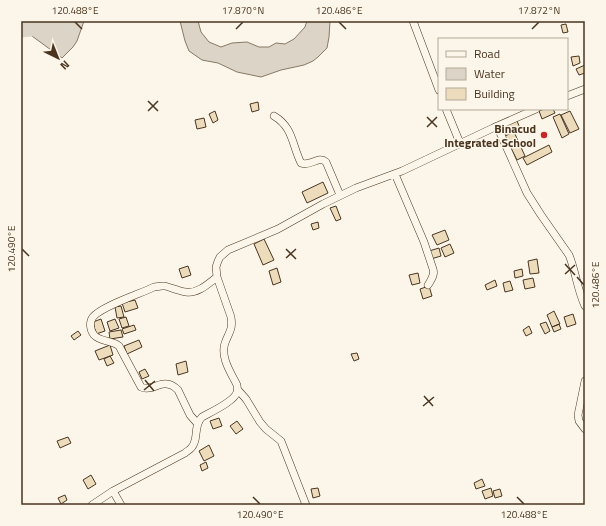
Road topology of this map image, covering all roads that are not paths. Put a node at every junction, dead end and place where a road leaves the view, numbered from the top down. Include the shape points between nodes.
1 (413, 21) edge
2 (438, 87) edge
3 (585, 89) edge
4 (568, 96) edge
5 (446, 110) edge
6 (534, 110) edge
7 (274, 116) dead end
8 (497, 126) junction
9 (460, 143) junction
10 (395, 174) junction
11 (340, 195) junction
12 (217, 277) junction
13 (428, 285) dead end
14 (585, 306) edge
15 (585, 381) edge
16 (238, 390) junction
17 (198, 423) junction
18 (585, 429) edge
19 (113, 491) junction
20 (92, 505) edge
21 (121, 505) edge
22 (306, 505) edge

1 - 2 street
3 - 4 street
5 - 9 street
6 - 8 street
7 - 11 street via 287,126 301,163 307,164 321,159 326,162
8 - 9 street
8 - 14 street via 528,194 570,255 578,290
9 - 10 street
10 - 11 street
10 - 13 street via 434,272
11 - 12 street via 278,229 228,250 218,261
12 - 16 street via 232,323 224,356
12 - 17 street via 193,292 187,293 164,286 154,288 110,306 94,316 91,322 95,336 119,346 141,387 144,389 163,384 175,387 190,415
15 - 18 street via 578,415
16 - 17 street via 232,399 202,417
16 - 22 street via 260,422 281,441
17 - 19 street via 190,450
19 - 20 street
19 - 21 street

